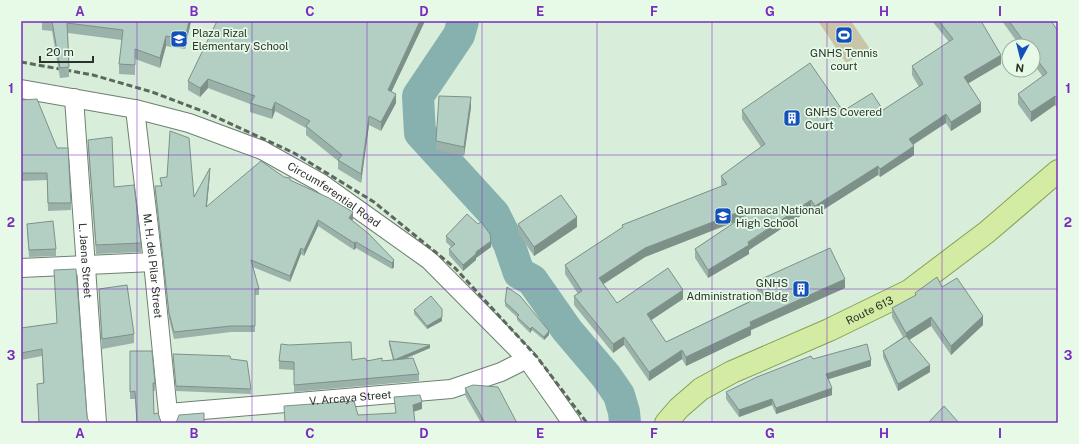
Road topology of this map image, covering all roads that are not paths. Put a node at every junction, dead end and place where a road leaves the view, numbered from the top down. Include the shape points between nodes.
1 (21, 90) edge
2 (74, 98) junction
3 (135, 109) junction
4 (1058, 171) edge
5 (153, 262) junction
6 (87, 265) junction
7 (21, 268) edge
8 (527, 359) junction
9 (168, 418) edge
10 (97, 423) edge
11 (572, 423) edge
12 (666, 423) edge

1 - 2 street, Circumferential Road
2 - 3 street, Circumferential Road
2 - 6 street, L. Jaena Street
3 - 5 street, M. H. del Pilar Street
3 - 8 street, Circumferential Road via 189,123 262,150 321,183 429,260
4 - 12 main road, Route 613 via 987,232 909,291 829,330 732,372 701,389
5 - 6 street
5 - 9 street, M. H. del Pilar Street
6 - 7 street
6 - 10 street, L. Jaena Street
8 - 9 street, V. Arcaya Street via 500,372 451,389
8 - 11 street, Circumferential Road

